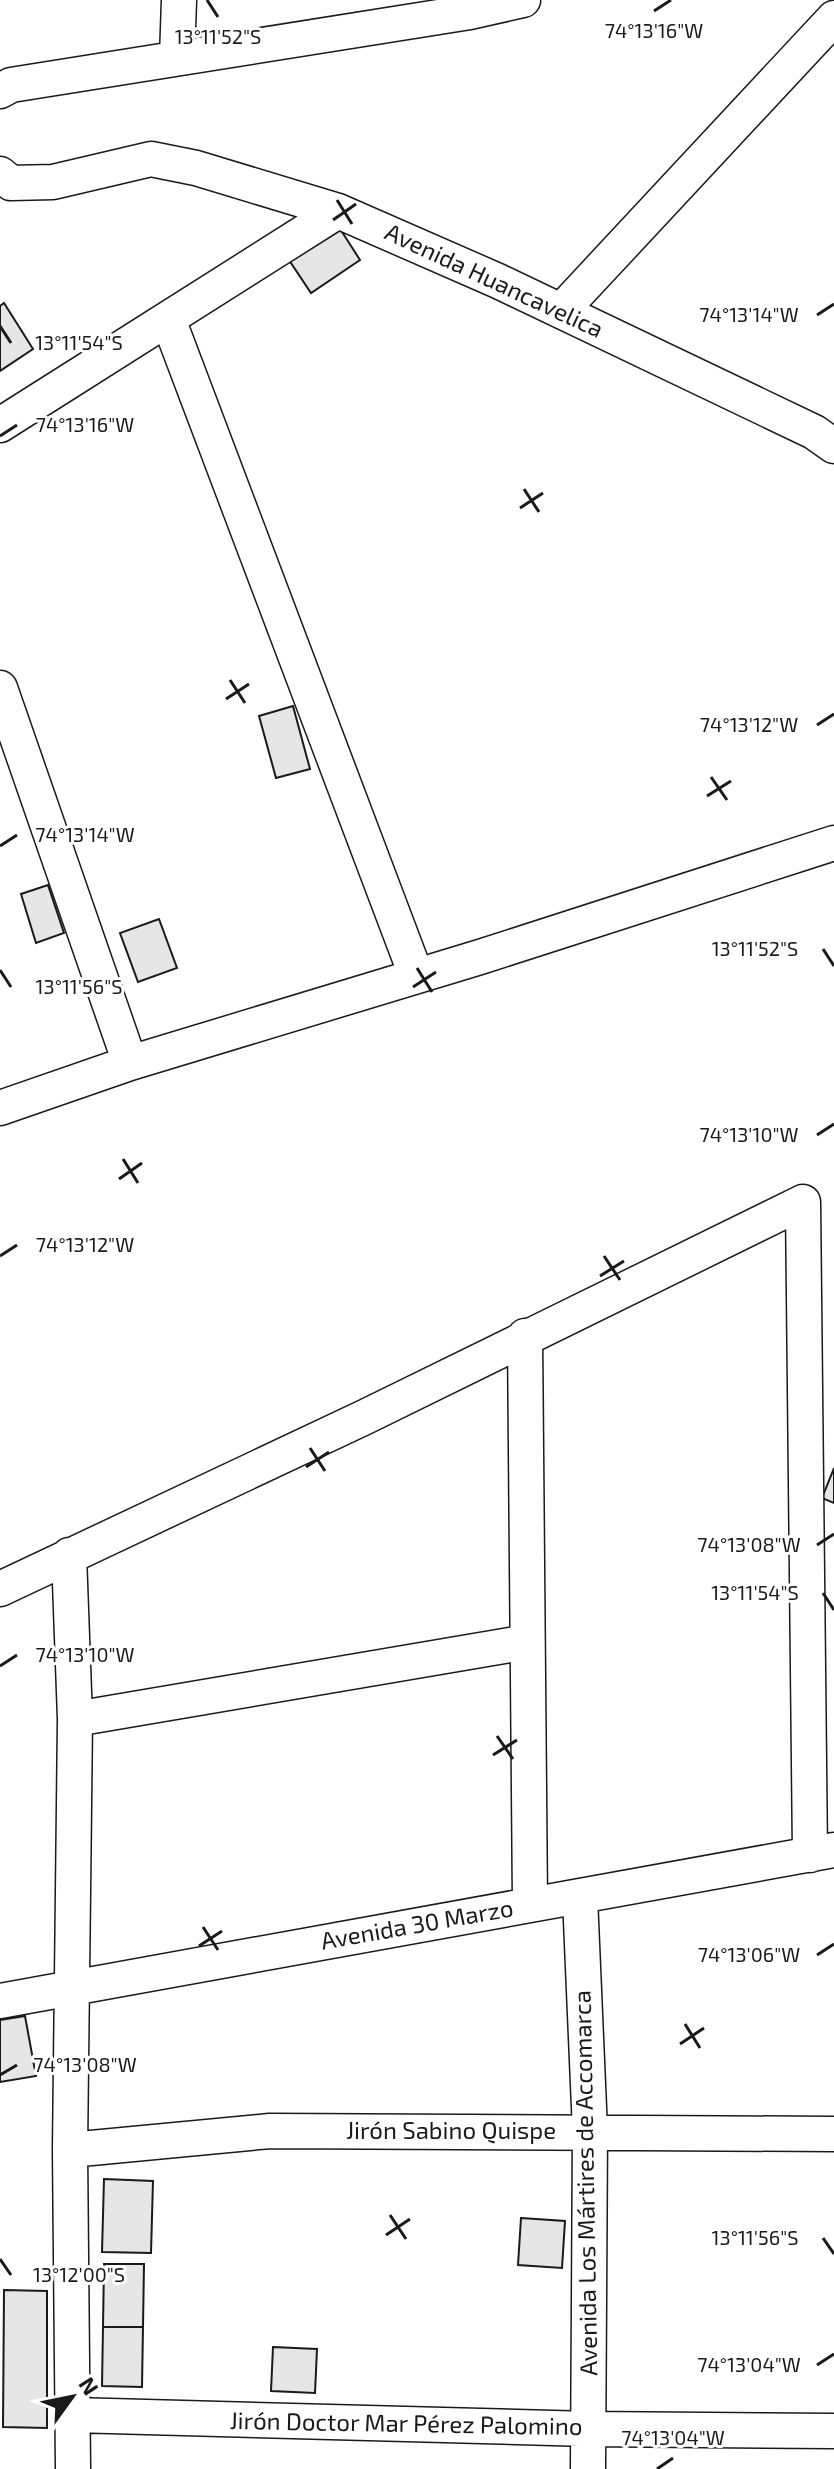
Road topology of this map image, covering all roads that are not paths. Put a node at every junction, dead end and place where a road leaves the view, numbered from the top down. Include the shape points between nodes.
1 (179, 0) edge
2 (518, 0) edge
3 (834, 18) edge
4 (177, 58) junction
5 (0, 91) edge
6 (0, 174) edge
7 (338, 211) junction
8 (561, 311) junction
9 (168, 319) junction
10 (0, 425) edge
11 (827, 430) edge
12 (0, 688) edge
13 (834, 843) edge
14 (416, 975) junction
15 (130, 1063) junction
16 (0, 1108) edge
17 (525, 1336) junction
18 (69, 1555) junction
19 (0, 1589) edge
20 (527, 1642) junction
21 (75, 1719) junction
22 (822, 1853) edge
23 (580, 1897) junction
24 (530, 1904) junction
25 (73, 1987) junction
26 (0, 2001) edge
27 (590, 2131) junction
28 (834, 2134) edge
29 (70, 2150) junction
30 (73, 2415) junction
31 (589, 2429) junction
32 (834, 2431) edge
33 (73, 2469) edge
34 (588, 2469) edge

1 - 4 street
2 - 4 street
3 - 8 street
4 - 5 street
6 - 7 street, Avenida Huancavelica via 11,183 53,182 151,159
7 - 8 street, Avenida Huancavelica
7 - 9 street
8 - 11 street, Avenida Huancavelica
9 - 10 street
9 - 14 street
12 - 15 street
13 - 14 street
14 - 15 street
15 - 16 street
17 - 18 street
17 - 20 street
17 - 22 street via 803,1202
18 - 19 street
18 - 21 street
20 - 21 street
20 - 24 street
21 - 25 street
22 - 23 street, Avenida 30 Marzo
23 - 24 street, Avenida 30 Marzo
23 - 27 street, Avenida Los Mártires de Accomarca
24 - 25 street, Avenida 30 Marzo
25 - 26 street, Avenida 30 Marzo
25 - 29 street
27 - 28 street, Jirón Sabino Quispe
27 - 29 street, Jirón Sabino Quispe via 270,2131
27 - 31 street, Avenida Los Mártires de Accomarca
29 - 30 street
30 - 31 street, Jirón Doctor Mar Pérez Palomino
30 - 33 street
31 - 32 street, Jirón Doctor Mar Pérez Palomino
31 - 34 street, Avenida Los Mártires de Accomarca

